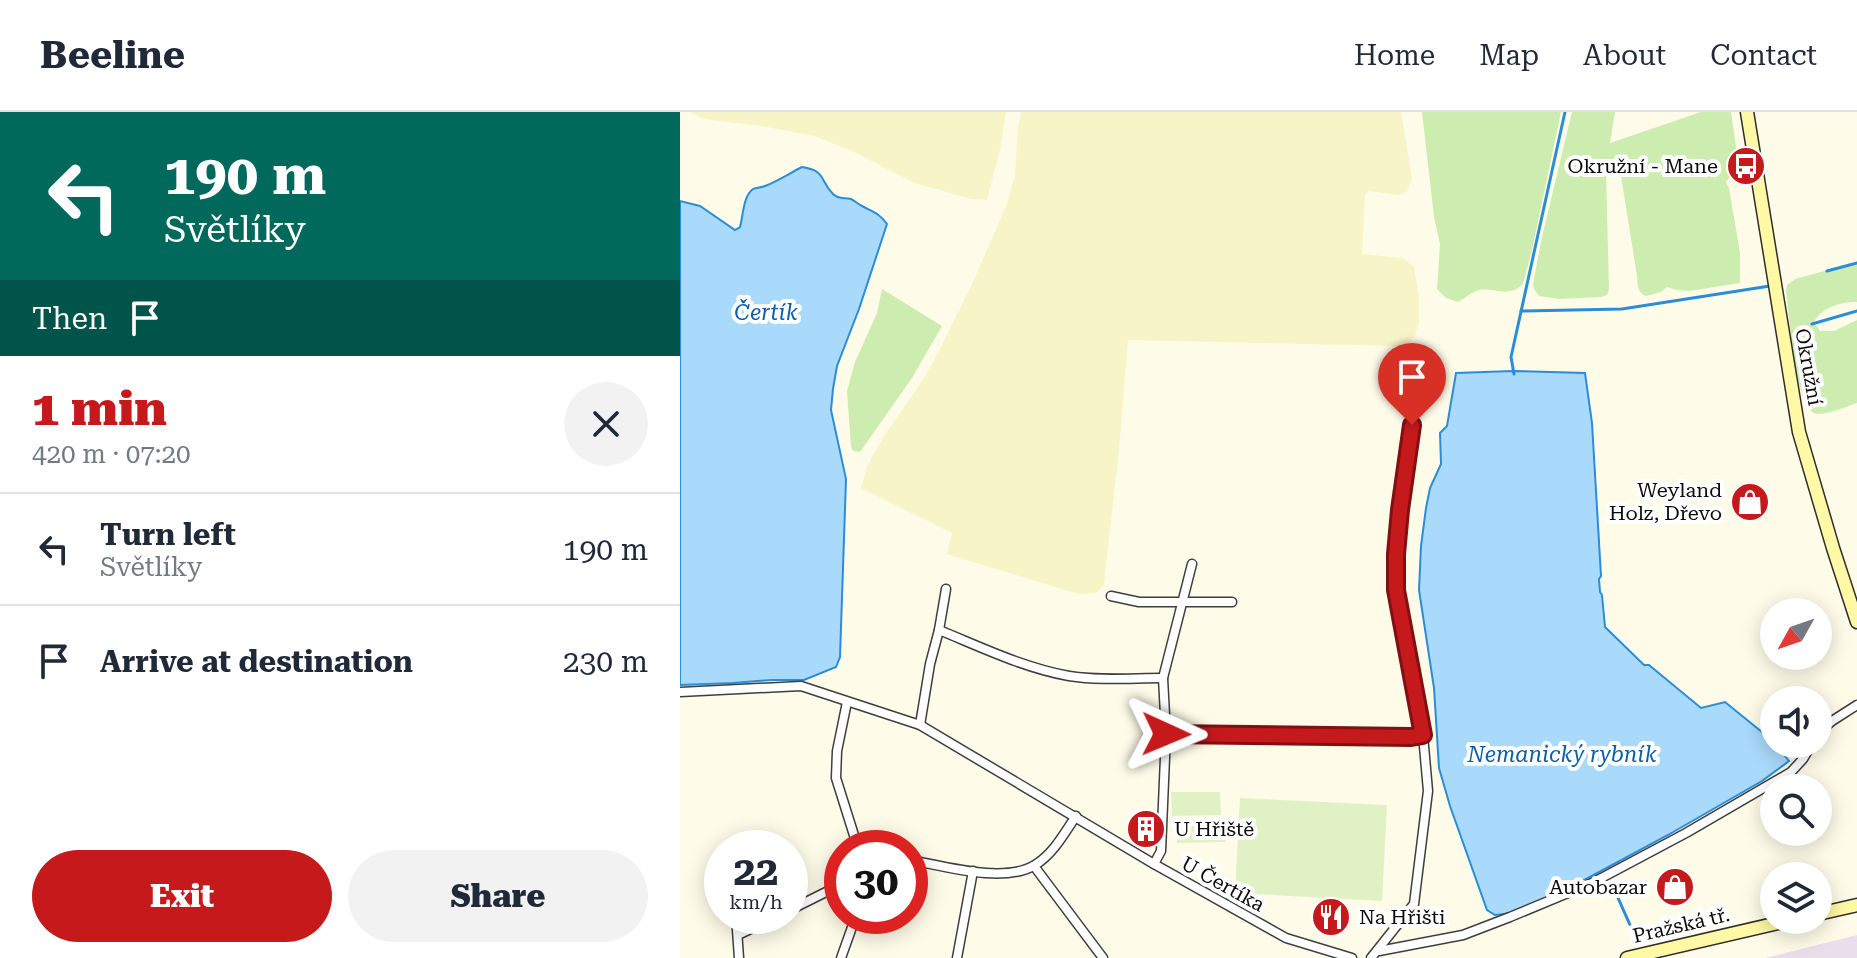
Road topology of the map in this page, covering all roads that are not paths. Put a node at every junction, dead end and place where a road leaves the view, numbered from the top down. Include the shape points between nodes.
1 (1747, 112) edge
2 (1416, 398) dead end
3 (1192, 564) dead end
4 (946, 589) dead end
5 (1111, 596) dead end
6 (1182, 601) junction
7 (1232, 602) dead end
8 (1857, 622) edge
9 (939, 630) junction
10 (1163, 678) junction
11 (680, 692) edge
12 (847, 702) junction
13 (1857, 705) edge
14 (1832, 721) edge
15 (920, 725) junction
16 (1166, 734) junction
17 (1423, 735) junction
18 (1804, 758) edge
19 (1076, 816) junction
20 (852, 830) edge
21 (928, 863) edge
22 (1154, 864) junction
23 (1034, 866) junction
24 (973, 871) junction
25 (1857, 905) edge
26 (1832, 911) edge
27 (1760, 927) edge
28 (850, 934) edge
29 (738, 935) edge
30 (1375, 954) edge
31 (739, 958) edge
32 (841, 958) edge
33 (957, 958) edge
34 (1103, 958) edge
35 (1352, 958) edge
36 (1627, 958) edge

1 - 8 main road, Okružní via 1799,432
2 - 17 street via 1402,488 1396,590
3 - 6 street
4 - 9 street
5 - 6 street via 1139,602
6 - 7 street
6 - 10 street
9 - 10 street via 1069,676
9 - 15 street
10 - 16 street
11 - 12 street, U Čertíka via 801,686
12 - 15 street, U Čertíka
12 - 20 street via 836,778
13 - 14 street
15 - 19 street, U Čertíka
16 - 17 street
16 - 22 street via 1161,851
17 - 30 street via 1428,791 1414,904
18 - 30 street via 1791,772 1592,883 1463,935
19 - 22 street, U Čertíka
19 - 23 street via 1054,849
21 - 24 street
22 - 35 street, U Čertíka via 1286,938
23 - 24 street via 1009,873
23 - 34 street
24 - 33 street
25 - 26 main road
27 - 36 main road, Pražská tř.
28 - 32 street
29 - 31 street

